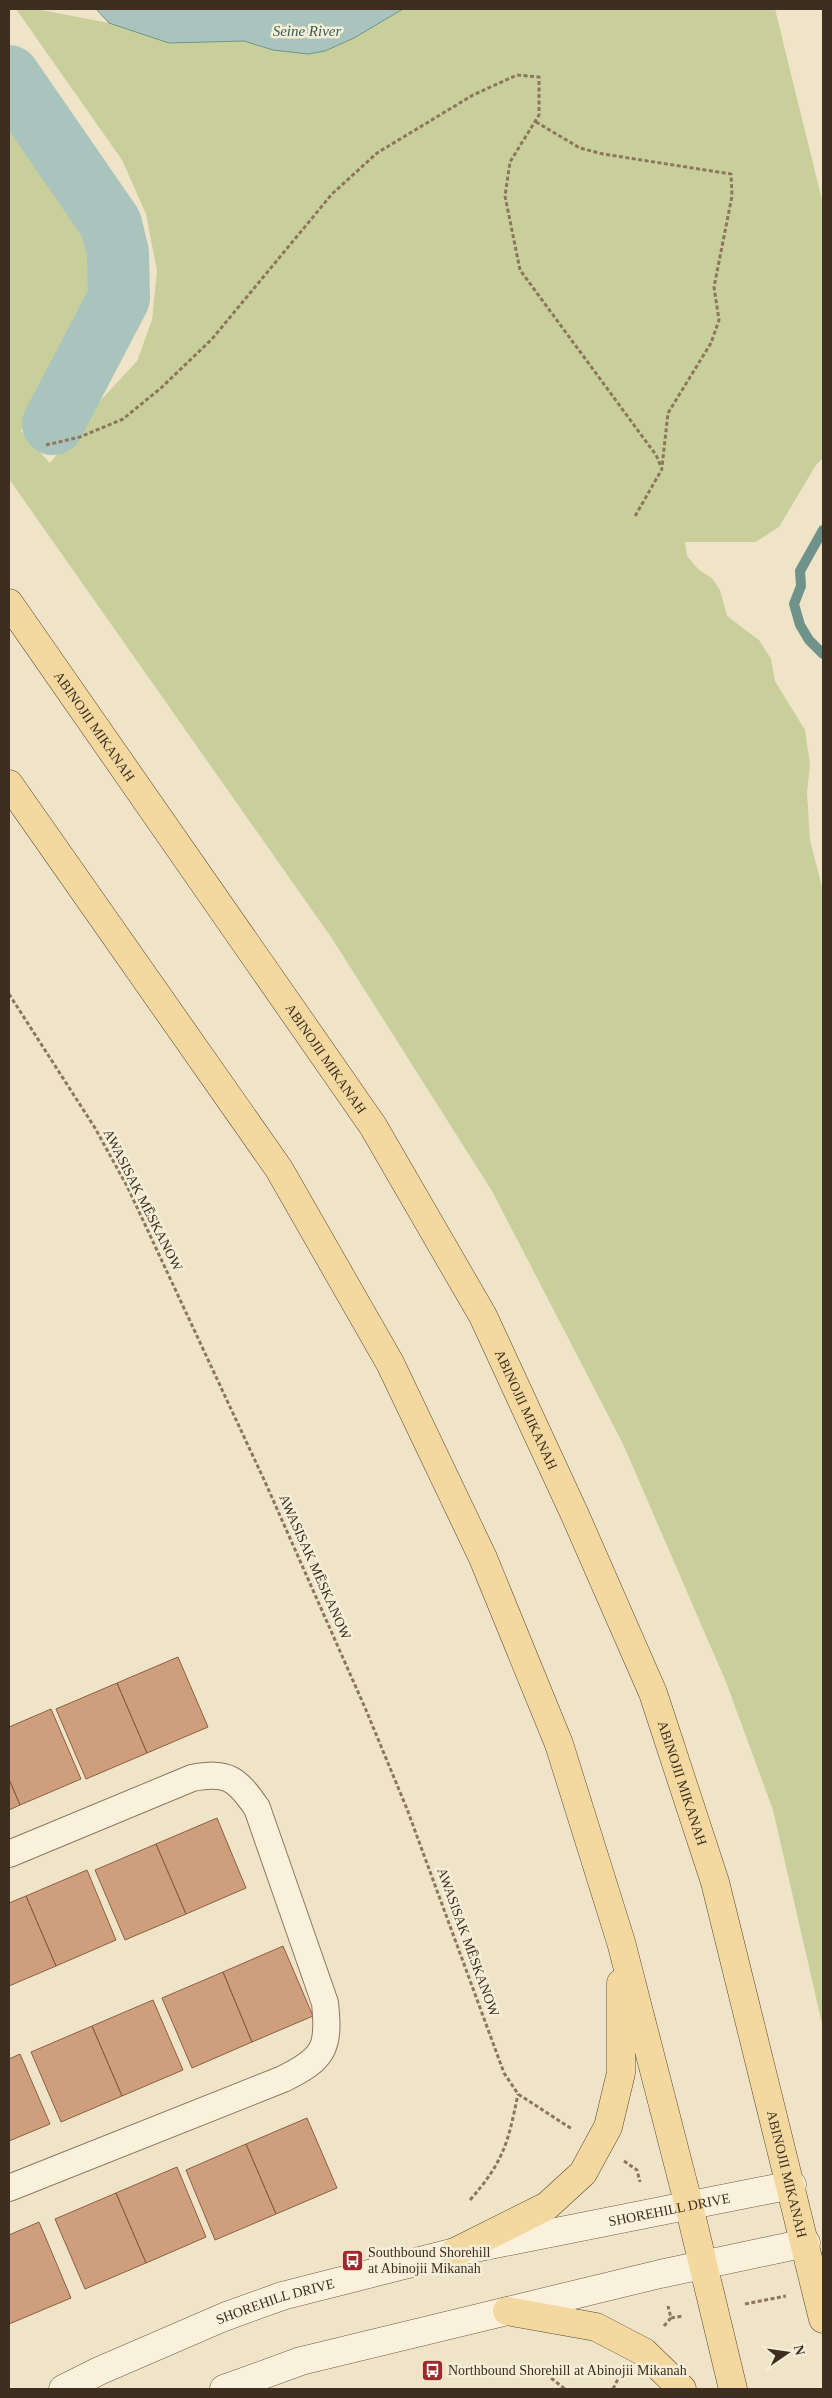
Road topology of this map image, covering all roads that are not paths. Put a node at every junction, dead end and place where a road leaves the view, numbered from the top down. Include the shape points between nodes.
1 (9, 603) edge
2 (9, 784) edge
3 (9, 1854) edge
4 (621, 1942) junction
5 (792, 2185) junction
6 (9, 2188) edge
7 (689, 2206) junction
8 (806, 2243) junction
9 (455, 2252) junction
10 (703, 2267) junction
11 (507, 2311) junction
12 (823, 2319) edge
13 (63, 2389) edge
14 (224, 2389) edge
15 (682, 2389) edge
16 (733, 2389) edge

1 - 5 main road, ABINOJII MIKANAH via 373,1126 483,1316 576,1515 653,1693 715,1882
2 - 4 main road via 279,1169 390,1363 483,1558 558,1744
3 - 6 street via 192,1778 224,1776 242,1786 258,1808 325,2002 328,2030 321,2050 309,2066 301,2070
4 - 7 main road
4 - 9 main road via 621,2073 608,2127 600,2145 583,2173 547,2206
5 - 7 street, SHOREHILL DRIVE
5 - 8 main road, ABINOJII MIKANAH
7 - 9 street, SHOREHILL DRIVE
7 - 10 main road
8 - 10 street
8 - 12 main road, ABINOJII MIKANAH
9 - 13 street, SHOREHILL DRIVE via 282,2296 206,2325
10 - 11 street via 660,2274
10 - 16 main road
11 - 14 street via 301,2361
11 - 15 main road via 596,2327 644,2352

